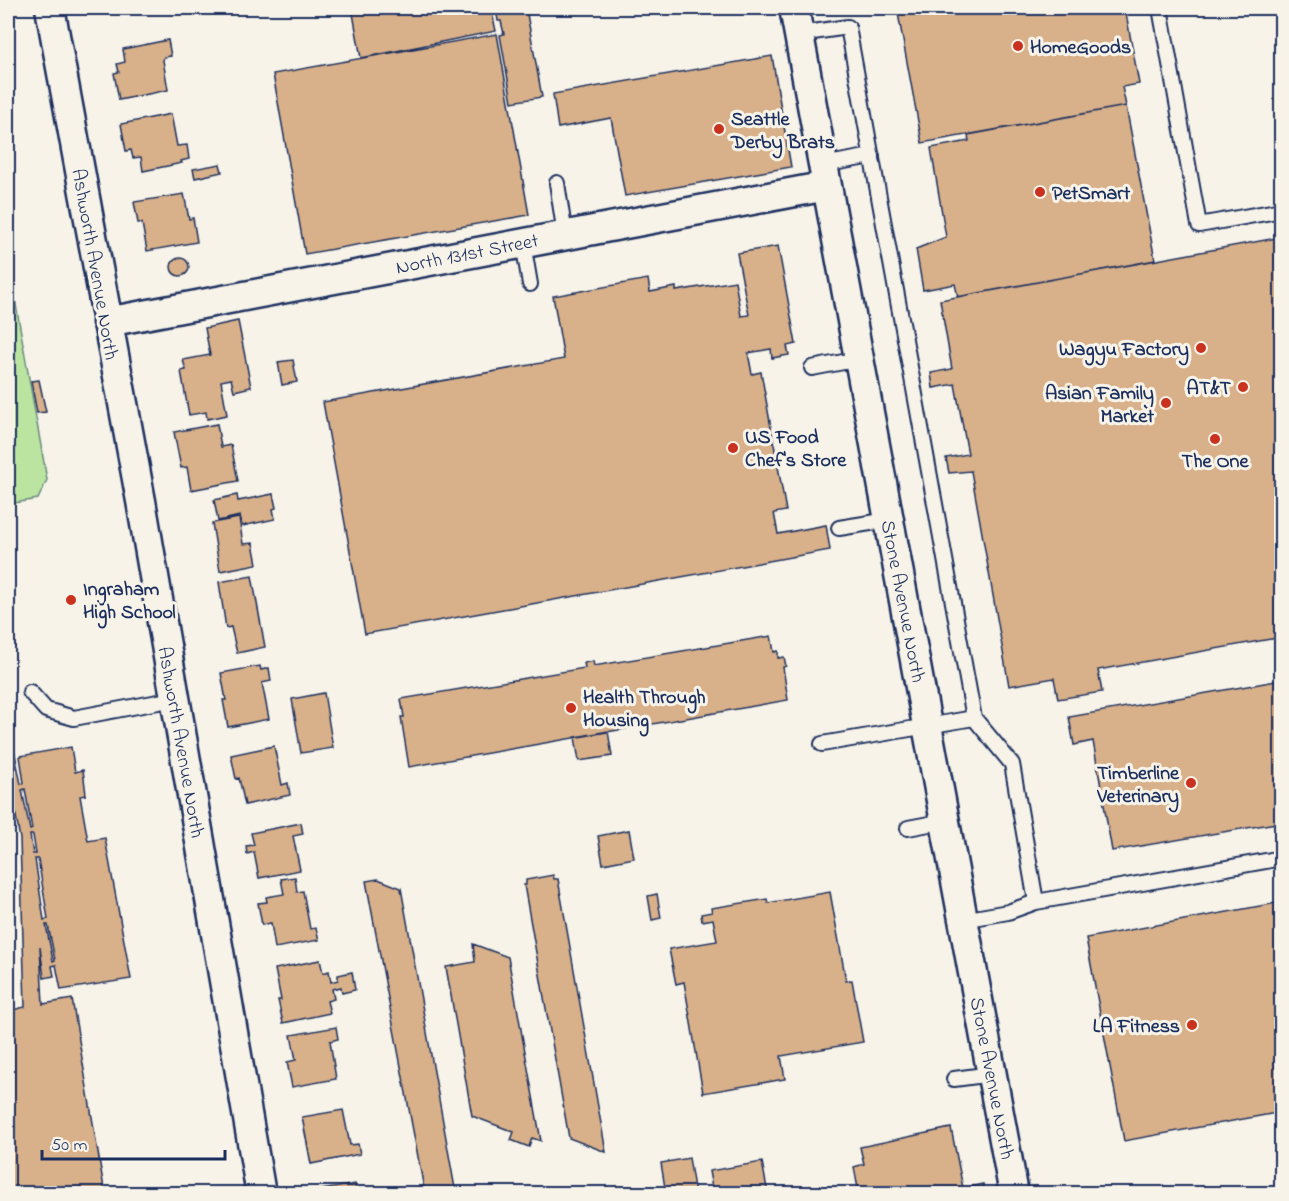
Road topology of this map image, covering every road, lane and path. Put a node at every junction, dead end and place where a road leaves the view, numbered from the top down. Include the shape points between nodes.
1 (50, 8) edge
2 (1160, 8) edge
3 (797, 21) edge
4 (872, 156) junction
5 (825, 175) junction
6 (557, 183) dead end
7 (1281, 210) edge
8 (565, 235) junction
9 (523, 243) junction
10 (530, 284) dead end
11 (107, 322) junction
12 (859, 358) junction
13 (812, 368) dead end
14 (889, 520) junction
15 (839, 528) dead end
16 (30, 692) dead end
17 (174, 699) junction
18 (974, 718) junction
19 (927, 725) junction
20 (822, 744) dead end
21 (945, 821) junction
22 (908, 828) dead end
23 (1281, 858) edge
24 (1036, 902) junction
25 (963, 920) junction
26 (992, 1074) junction
27 (954, 1079) dead end
28 (261, 1194) edge
29 (1014, 1194) edge

1 - 11 street, Ashworth Avenue North
2 - 7 lane via 1199,225
3 - 4 lane via 848,27
3 - 5 street, Stone Avenue North
4 - 5 lane
4 - 18 lane
5 - 8 street, North 131st Street
5 - 12 street, Stone Avenue North
6 - 8 lane
8 - 9 street, North 131st Street
9 - 10 lane
9 - 11 street, North 131st Street
11 - 17 street, Ashworth Avenue North
12 - 13 lane
12 - 14 street, Stone Avenue North
14 - 15 lane
14 - 19 street, Stone Avenue North
16 - 17 lane via 46,710 74,718
17 - 28 street, Ashworth Avenue North
18 - 19 lane
18 - 24 lane via 1012,764
19 - 20 lane
19 - 21 street, Stone Avenue North
21 - 22 lane
21 - 25 street, Stone Avenue North
23 - 24 lane
24 - 25 lane via 1008,912
25 - 26 street, Stone Avenue North
26 - 27 lane
26 - 29 street, Stone Avenue North

